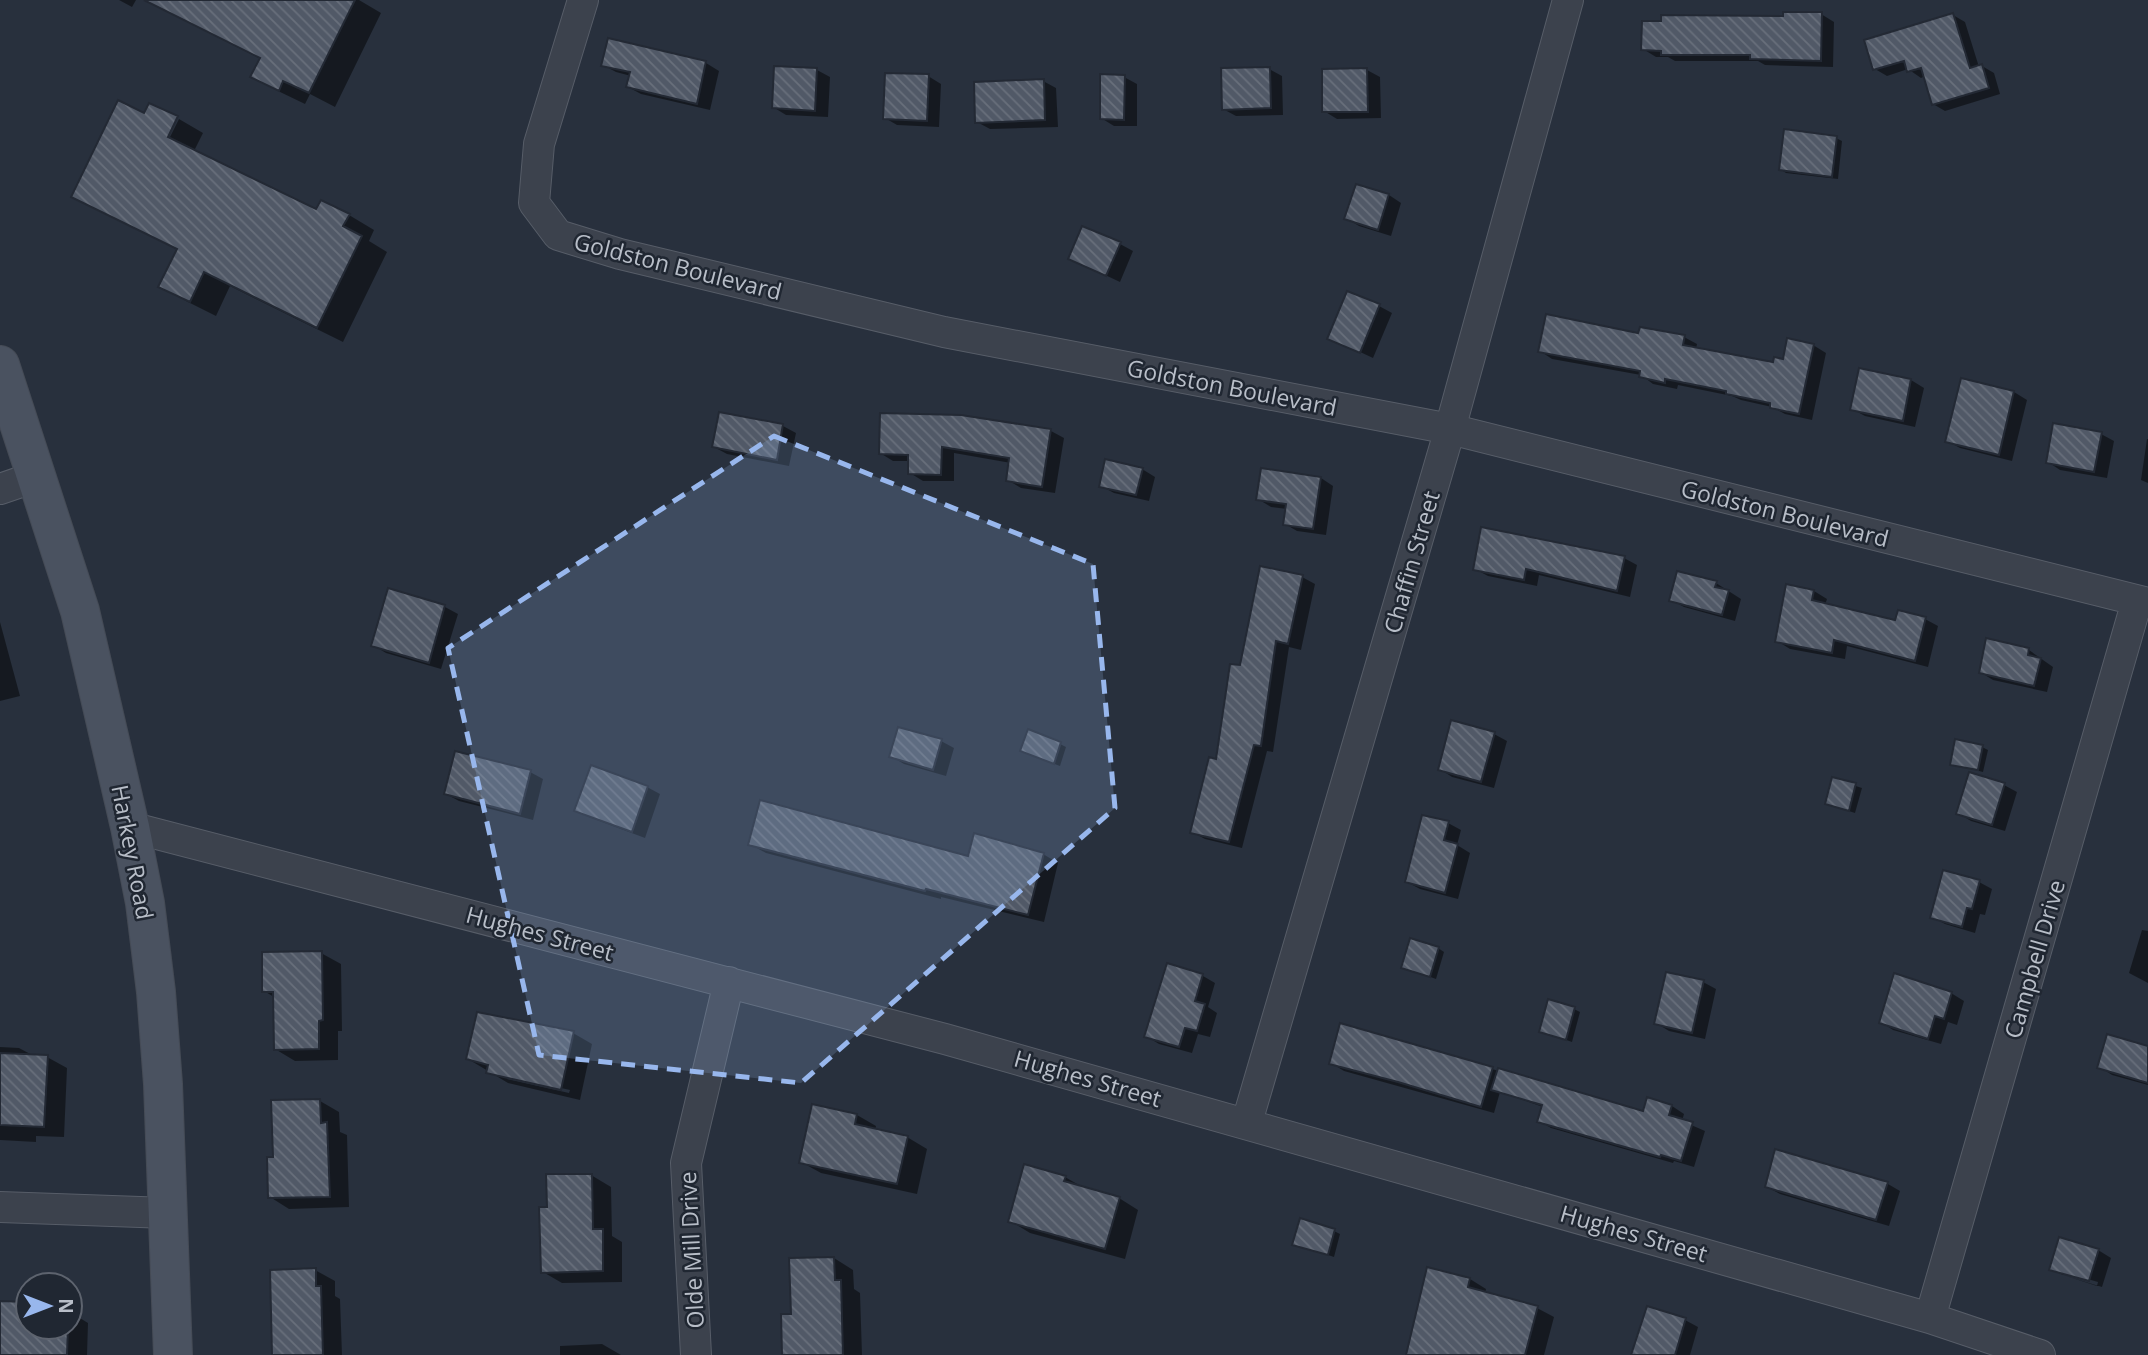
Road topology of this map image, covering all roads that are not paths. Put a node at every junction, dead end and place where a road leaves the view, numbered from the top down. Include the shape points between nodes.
1 (583, 0) edge
2 (1568, 0) edge
3 (0, 365) edge
4 (1450, 429) junction
5 (17, 483) edge
6 (2143, 602) edge
7 (130, 827) junction
8 (729, 982) junction
9 (1247, 1122) junction
10 (0, 1207) edge
11 (168, 1213) junction
12 (1930, 1318) junction
13 (173, 1355) edge
14 (696, 1355) edge
15 (2040, 1355) edge

1 - 4 street, Goldston Boulevard via 539,144 534,203 558,235 944,332
2 - 4 street, Chaffin Street
3 - 5 street, Harkey Road
4 - 6 street, Goldston Boulevard
4 - 9 street, Chaffin Street
5 - 7 street, Harkey Road via 80,611
6 - 12 street, Campbell Drive
7 - 8 street, Hughes Street
7 - 11 street, Harkey Road via 156,992
8 - 9 street, Hughes Street
8 - 14 street, Olde Mill Drive via 686,1163
9 - 12 street, Hughes Street
10 - 11 street
11 - 13 street, Harkey Road
12 - 15 street, Hughes Street

